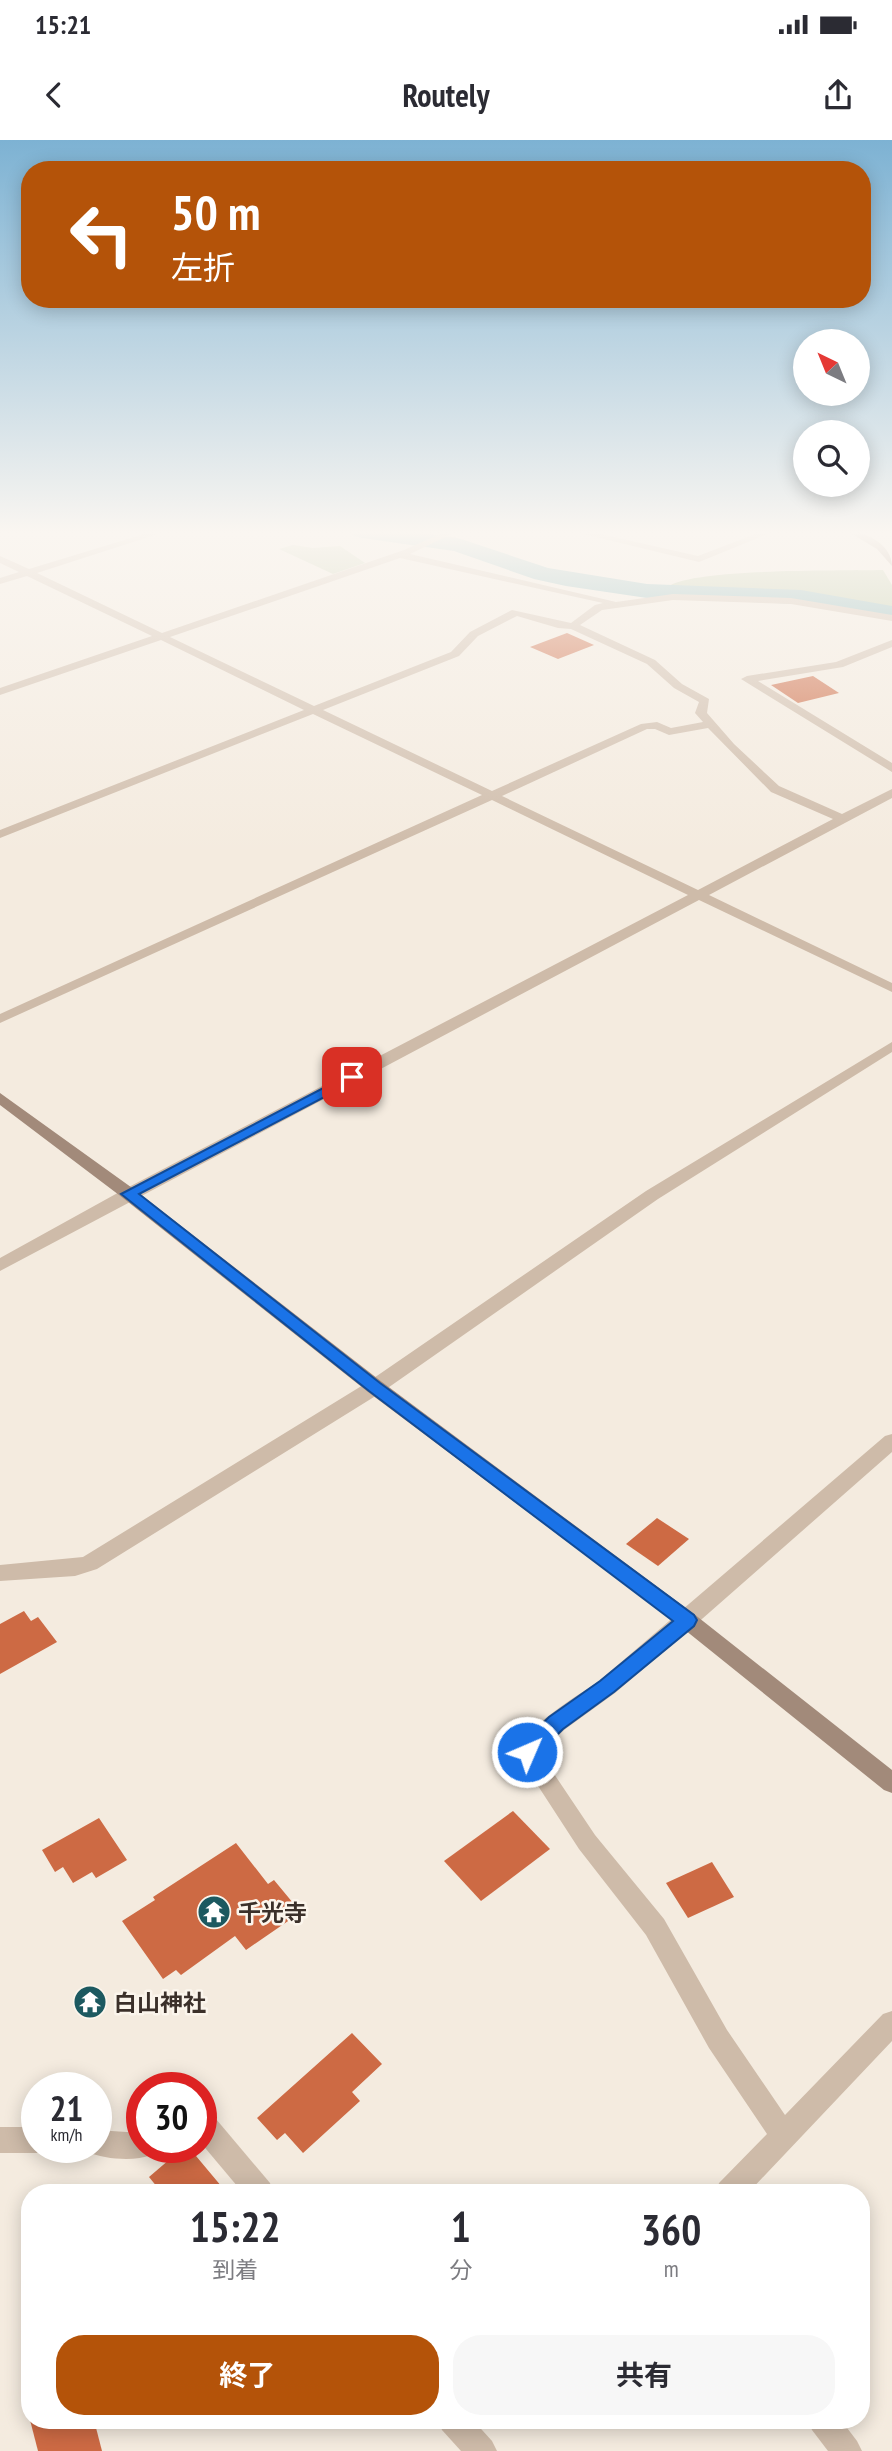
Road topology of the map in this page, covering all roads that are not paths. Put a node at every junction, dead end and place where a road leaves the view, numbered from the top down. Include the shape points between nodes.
1 (153, 639) edge
2 (167, 639) edge
3 (469, 639) edge
4 (601, 639) edge
5 (892, 642) edge
6 (0, 692) edge
7 (316, 710) junction
8 (711, 723) junction
9 (892, 768) edge
10 (892, 793) edge
11 (491, 796) junction
12 (843, 819) junction
13 (0, 834) edge
14 (699, 895) junction
15 (892, 988) edge
16 (0, 1019) edge
17 (892, 1046) edge
18 (0, 1098) edge
19 (129, 1194) junction
20 (0, 1265) edge
21 (374, 1387) junction
22 (892, 1441) edge
23 (0, 1573) edge
24 (687, 1620) junction
25 (892, 1783) edge
26 (892, 2023) edge
27 (783, 2136) junction
28 (0, 2140) edge
29 (21, 2140) edge
30 (217, 2141) edge
31 (253, 2184) edge
32 (738, 2184) edge
33 (461, 2429) edge
34 (829, 2429) edge
35 (482, 2451) edge
36 (847, 2451) edge

1 - 6 street
2 - 7 street
3 - 7 street via 454,654
4 - 8 street via 651,662 678,686 705,701 701,713
5 - 9 street via 844,665 747,679
7 - 11 street
7 - 13 street
8 - 11 street via 669,732 657,725 645,726
8 - 12 street via 775,789
10 - 12 street
11 - 14 street
11 - 16 street
12 - 14 street
14 - 15 street
14 - 19 street
17 - 21 street via 652,1195
18 - 19 street
19 - 20 street
19 - 21 street
21 - 23 street via 90,1563
21 - 24 street
22 - 24 street
24 - 25 street
24 - 27 street via 556,1723 527,1752 587,1842 655,1927 718,2039
26 - 27 street
27 - 32 street
28 - 29 street
30 - 31 street
33 - 35 street
34 - 36 street

